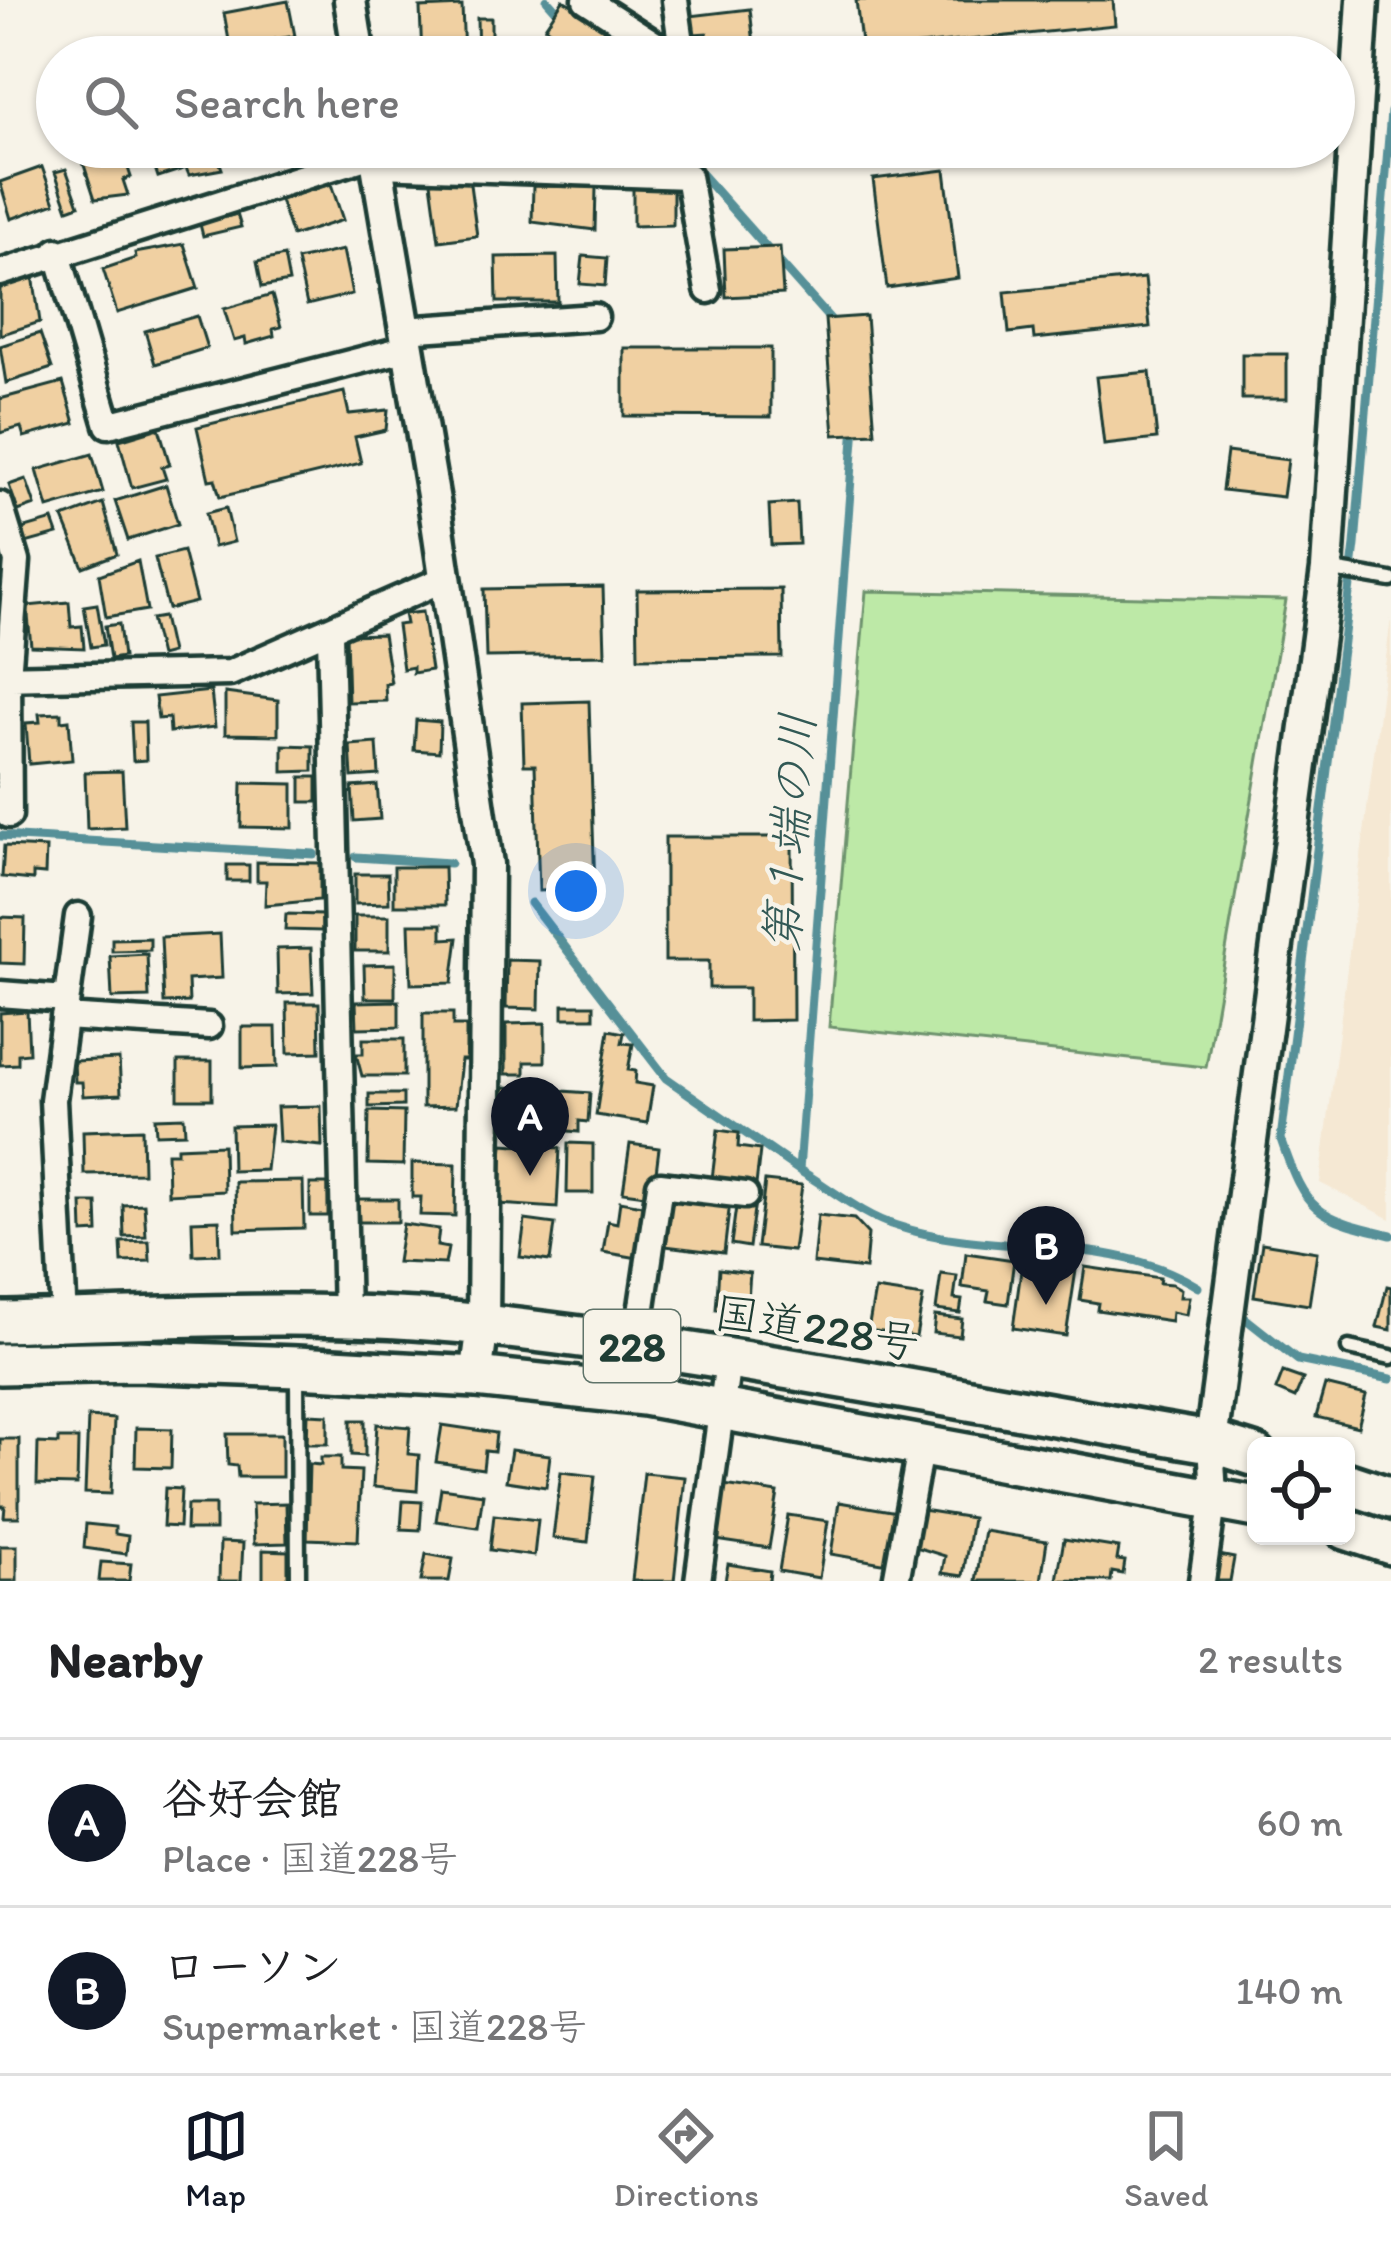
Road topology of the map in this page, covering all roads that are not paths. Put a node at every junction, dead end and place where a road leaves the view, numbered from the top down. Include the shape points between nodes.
1 (350, 0) edge
2 (586, 0) edge
3 (675, 0) edge
4 (1363, 0) edge
5 (356, 36) edge
6 (645, 36) edge
7 (678, 36) edge
8 (1355, 126) edge
9 (333, 168) edge
10 (378, 168) edge
11 (569, 168) edge
12 (1352, 168) edge
13 (57, 251) junction
14 (0, 273) edge
15 (708, 290) dead end
16 (595, 317) dead end
17 (406, 339) junction
18 (0, 506) edge
19 (1327, 569) junction
20 (444, 579) junction
21 (1391, 580) edge
22 (330, 633) junction
23 (4, 678) edge
24 (9, 815) dead end
25 (78, 916) dead end
26 (0, 994) edge
27 (66, 1008) junction
28 (209, 1026) dead end
29 (745, 1195) dead end
30 (346, 1316) junction
31 (64, 1320) junction
32 (0, 1322) edge
33 (483, 1325) junction
34 (636, 1347) junction
35 (1348, 1348) dead end
36 (1391, 1357) edge
37 (728, 1361) junction
38 (0, 1364) edge
39 (297, 1367) junction
40 (476, 1377) junction
41 (721, 1409) junction
42 (1211, 1442) junction
43 (921, 1444) junction
44 (1247, 1453) edge
45 (1355, 1487) edge
46 (1214, 1496) junction
47 (1391, 1498) edge
48 (1247, 1505) edge
49 (1355, 1532) edge
50 (1391, 1544) edge
51 (298, 1581) edge
52 (698, 1581) edge
53 (896, 1581) edge
54 (1202, 1581) edge

1 - 5 street
2 - 6 street
3 - 7 street
4 - 8 street
9 - 13 street
10 - 17 street
11 - 15 street via 688,176
12 - 19 street
13 - 14 street
13 - 17 street via 107,425
16 - 17 street
17 - 20 street
18 - 23 street via 17,561
19 - 21 lane
19 - 42 street
20 - 22 street
20 - 33 street via 487,864
22 - 23 street via 230,673
22 - 30 street
23 - 24 street
25 - 27 street
26 - 27 street
27 - 28 street
27 - 31 street via 53,1100
29 - 34 street via 660,1185
30 - 31 highway, 国道228号 / 228
30 - 33 highway, 国道228号 / 228
31 - 32 highway, 国道228号 / 228
33 - 34 highway, 国道228号 / 228
33 - 40 street
34 - 37 highway, 国道228号 / 228
35 - 36 lane
37 - 41 street
37 - 42 highway, 国道228号 / 228
38 - 39 highway, 228
39 - 40 highway, 228
39 - 51 lane
40 - 41 highway, 228
41 - 43 highway, 228
41 - 52 street
42 - 44 highway, 国道228号 / 228
42 - 46 street
43 - 46 highway, 228
43 - 53 street
45 - 47 highway
46 - 48 highway, 228
46 - 54 street
49 - 50 highway

